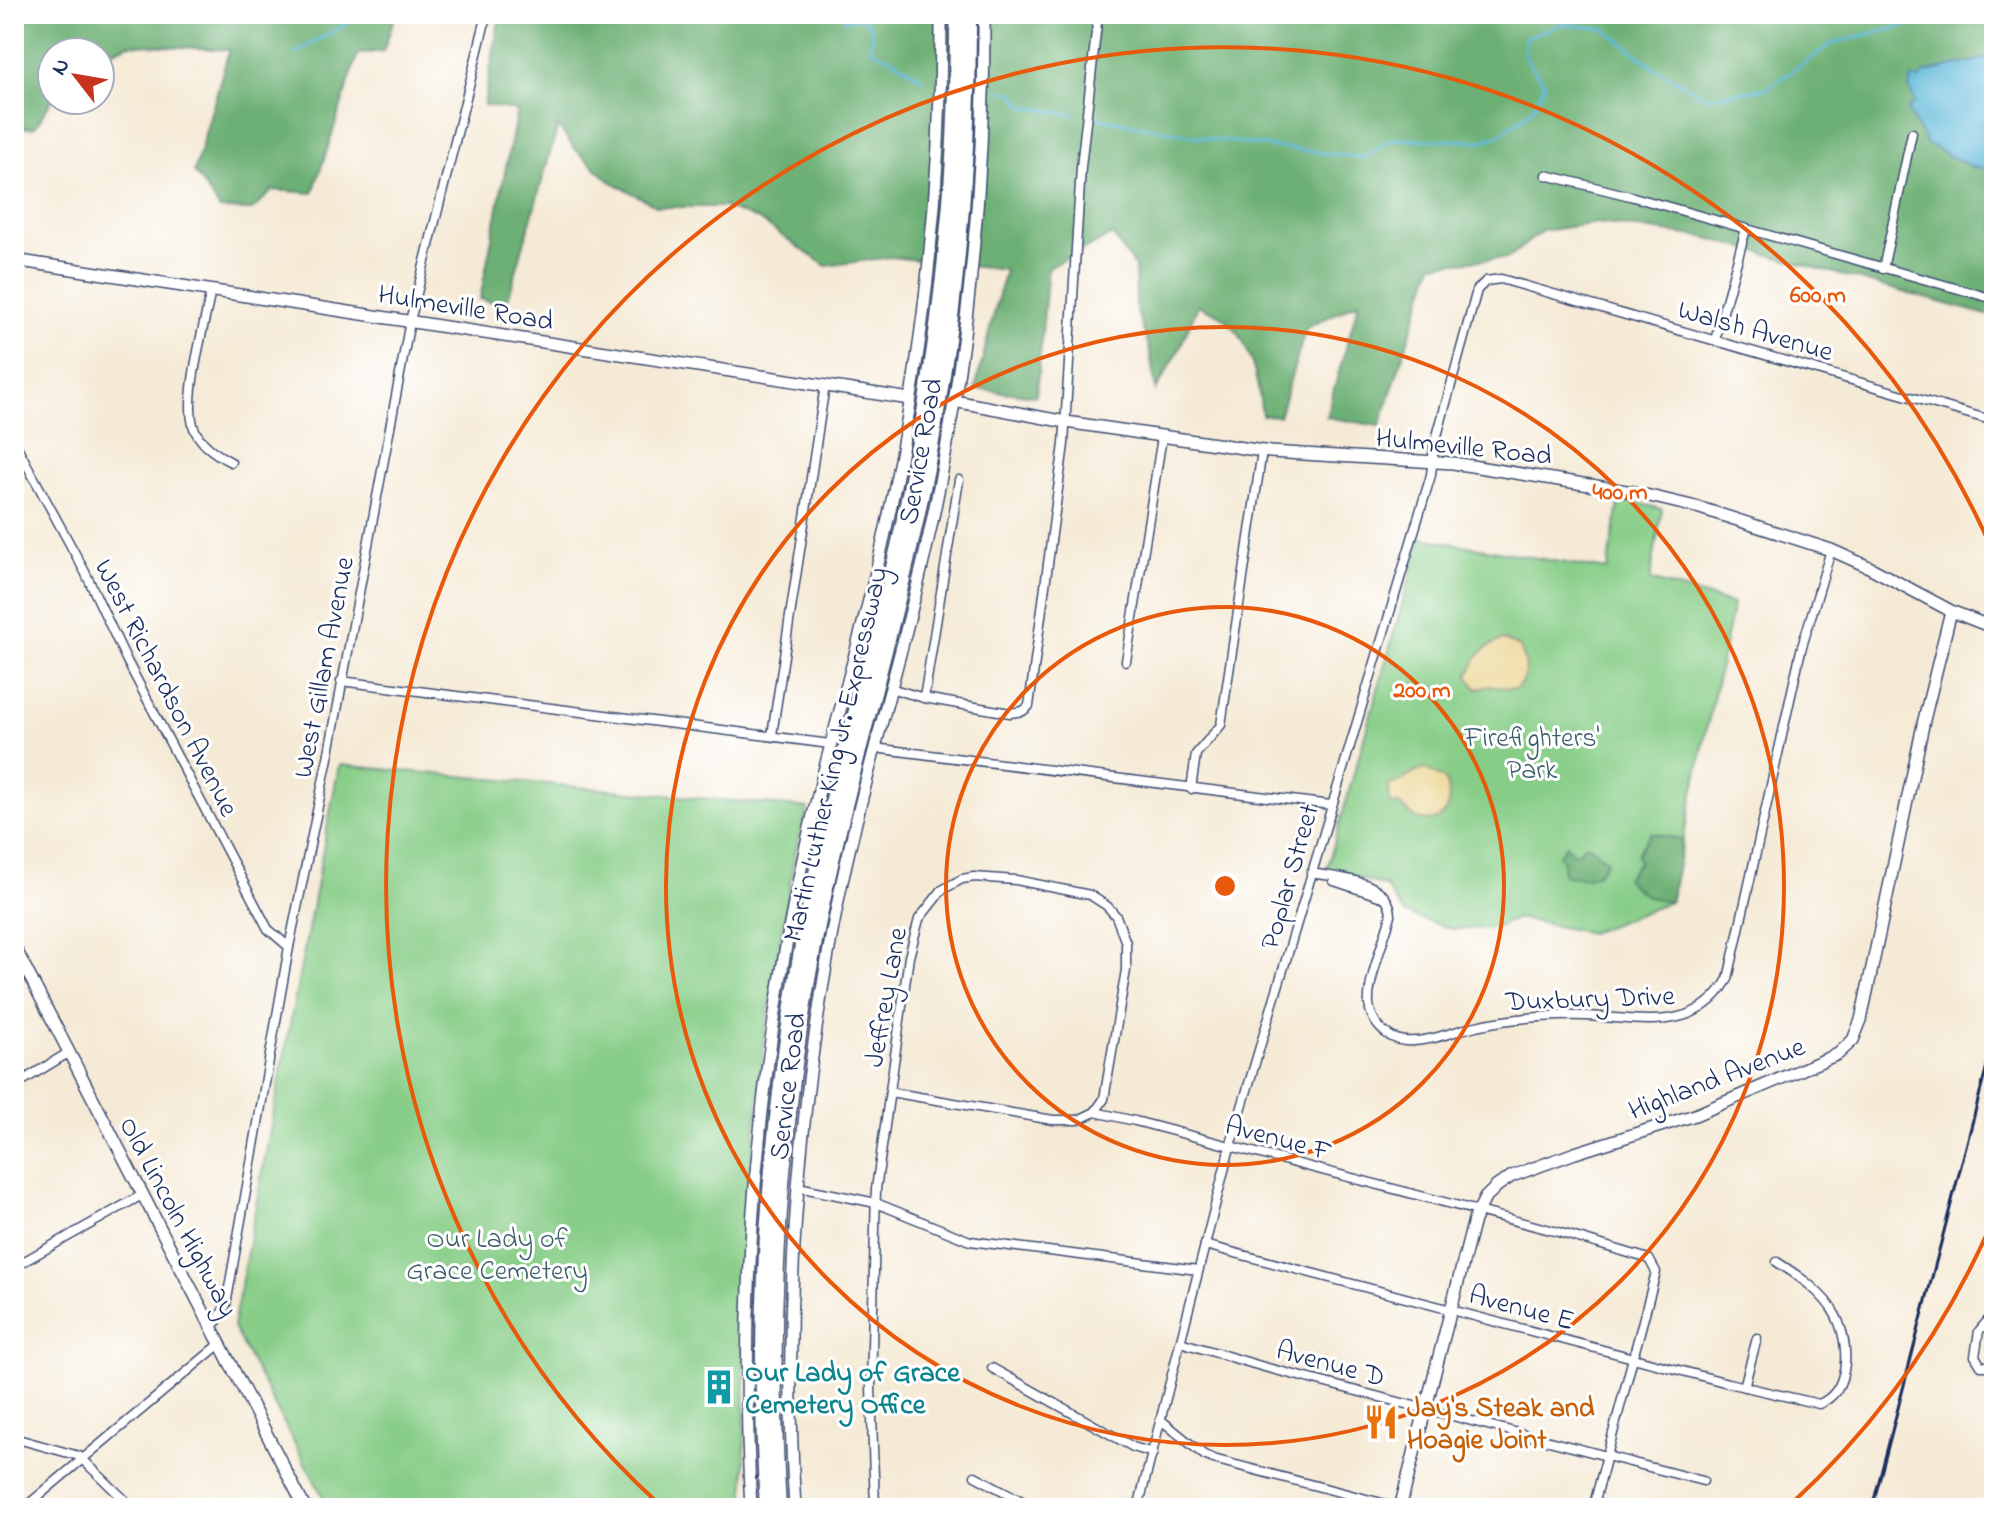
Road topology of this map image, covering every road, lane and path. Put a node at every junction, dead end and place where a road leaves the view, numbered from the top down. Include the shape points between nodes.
1 (487, 14) edge
2 (941, 14) edge
3 (948, 14) edge
4 (957, 14) edge
5 (971, 14) edge
6 (984, 14) edge
7 (1098, 14) edge
8 (955, 55) junction
9 (1912, 133) dead end
10 (1546, 175) dead end
11 (1746, 229) junction
12 (14, 260) edge
13 (1883, 269) junction
14 (1505, 280) joint
15 (211, 290) junction
16 (1994, 299) edge
17 (410, 321) junction
18 (1715, 340) junction
19 (825, 385) junction
20 (910, 399) junction
21 (954, 401) junction
22 (1994, 421) edge
23 (1066, 422) junction
24 (1162, 437) junction
25 (14, 441) edge
26 (1262, 451) junction
27 (1433, 461) junction
28 (231, 462) dead end
29 (959, 480) dead end
30 (1831, 550) junction
31 (1951, 611) junction
32 (1994, 628) edge
33 (1126, 661) dead end
34 (341, 681) junction
35 (890, 688) junction
36 (924, 698) junction
37 (772, 735) junction
38 (830, 744) junction
39 (874, 748) junction
40 (1191, 789) junction
41 (1331, 805) junction
42 (1311, 873) junction
43 (14, 946) edge
44 (289, 947) junction
45 (68, 1053) junction
46 (14, 1086) edge
47 (890, 1092) junction
48 (1095, 1112) junction
49 (1230, 1147) junction
50 (798, 1187) junction
51 (142, 1195) junction
52 (876, 1203) junction
53 (1478, 1212) junction
54 (1205, 1245) junction
55 (1777, 1262) dead end
56 (14, 1267) edge
57 (1198, 1270) junction
58 (1450, 1310) junction
59 (1994, 1318) edge
60 (211, 1327) junction
61 (1757, 1338) dead end
62 (1180, 1342) junction
63 (220, 1344) junction
64 (1632, 1357) junction
65 (1994, 1366) edge
66 (992, 1368) dead end
67 (1744, 1387) junction
68 (1425, 1409) junction
69 (1161, 1420) junction
70 (14, 1438) edge
71 (1153, 1453) junction
72 (1606, 1456) junction
73 (84, 1460) junction
74 (975, 1476) dead end
75 (1703, 1481) dead end
76 (24, 1508) edge
77 (133, 1508) edge
78 (305, 1508) edge
79 (751, 1508) edge
80 (767, 1508) edge
81 (779, 1508) edge
82 (795, 1508) edge
83 (875, 1508) edge
84 (1035, 1508) edge
85 (1138, 1508) edge
86 (1401, 1508) edge
87 (1593, 1508) edge

1 - 17 street, West Gillam Avenue
2 - 20 street, Service Road via 932,226
3 - 8 highway
4 - 8 highway, Martin Luther King Jr. Expressway
5 - 81 highway, Martin Luther King Jr. Expressway via 955,280 928,464 835,844 798,1044 777,1297
6 - 21 street, Service Road via 975,230
7 - 23 street via 1082,156
8 - 80 highway, Martin Luther King Jr. Expressway via 947,227 923,420 898,545 823,841 781,1080 765,1297
9 - 13 street
10 - 11 street
11 - 13 street
11 - 18 street
12 - 15 street, Hulmeville Road
13 - 16 street
14 - 18 street, Walsh Avenue
14 - 27 street, Poplar Street via 1490,279 1477,290
15 - 17 street, Hulmeville Road
15 - 28 street via 191,412 197,433 216,455
17 - 19 street, Hulmeville Road
17 - 34 street, West Gillam Avenue
18 - 22 street, Walsh Avenue
19 - 20 street, Hulmeville Road
19 - 37 street
20 - 38 street, Service Road via 883,542
21 - 23 street, Hulmeville Road
21 - 35 street, Service Road via 925,551
23 - 24 street, Hulmeville Road
23 - 36 street via 1029,706 1010,713
24 - 26 street, Hulmeville Road
24 - 33 street
25 - 44 street, West Richardson Avenue via 268,929
26 - 27 street, Hulmeville Road
26 - 40 street via 1221,725 1196,754
27 - 30 street, Hulmeville Road via 1633,492
27 - 41 street, Poplar Street
29 - 36 street
30 - 31 street, Hulmeville Road
30 - 42 street, Duxbury Drive via 1801,650 1728,979 1712,1002 1693,1015 1519,1018 1416,1041 1398,1040 1381,1029 1370,1008 1391,915 1387,898
31 - 32 street, Hulmeville Road
31 - 53 street, Highland Avenue via 1853,1040 1826,1060 1695,1115 1521,1172 1497,1186
34 - 37 street
34 - 44 street, West Gillam Avenue
35 - 36 street
35 - 39 street, Service Road
37 - 38 street
38 - 79 street, Service Road via 789,926 764,1091 749,1309
39 - 40 street
39 - 50 street, Service Road via 821,997
40 - 41 street
41 - 42 street, Poplar Street
42 - 49 street, Poplar Street
43 - 45 street, Old Lincoln Highway
44 - 60 street, West Gillam Avenue via 226,1305
45 - 46 street
45 - 51 street, Old Lincoln Highway
47 - 48 street, Avenue F via 1053,1120 1078,1120
47 - 48 street, Jeffrey Lane via 919,919 947,886 986,877 1090,895 1121,924 1126,970 1104,1099
47 - 52 street, Jeffrey Lane
48 - 49 street, Avenue F
49 - 53 street, Avenue F
49 - 54 street, Poplar Street
50 - 52 street
50 - 82 street, Service Road via 791,1360
51 - 56 street
51 - 60 street, Old Lincoln Highway
52 - 57 street via 970,1241
52 - 83 street, Jeffrey Lane via 871,1372
53 - 58 street, Highland Avenue
53 - 64 street, Avenue F via 1652,1262 1656,1272
54 - 57 street, Poplar Street
54 - 58 street, Avenue E
55 - 67 street, Avenue E via 1801,1277 1837,1317 1845,1371 1838,1390 1819,1404
57 - 62 street, Poplar Street
58 - 64 street, Avenue E
58 - 68 street, Highland Avenue
59 - 65 street via 1981,1327 1975,1356 1981,1366
60 - 63 street, Old Lincoln Highway
61 - 67 street
62 - 68 street, Avenue D
62 - 69 street, Poplar Street
63 - 73 street
63 - 78 street, Old Lincoln Highway
64 - 67 street, Avenue E
64 - 72 street
66 - 71 street via 1133,1447
68 - 72 street, Avenue D
68 - 86 street, Highland Avenue
69 - 71 street, Poplar Street
69 - 86 street via 1213,1459
70 - 73 street
71 - 85 street, Poplar Street
72 - 75 street, Avenue D
72 - 87 street
73 - 76 street
73 - 77 street
74 - 84 street

